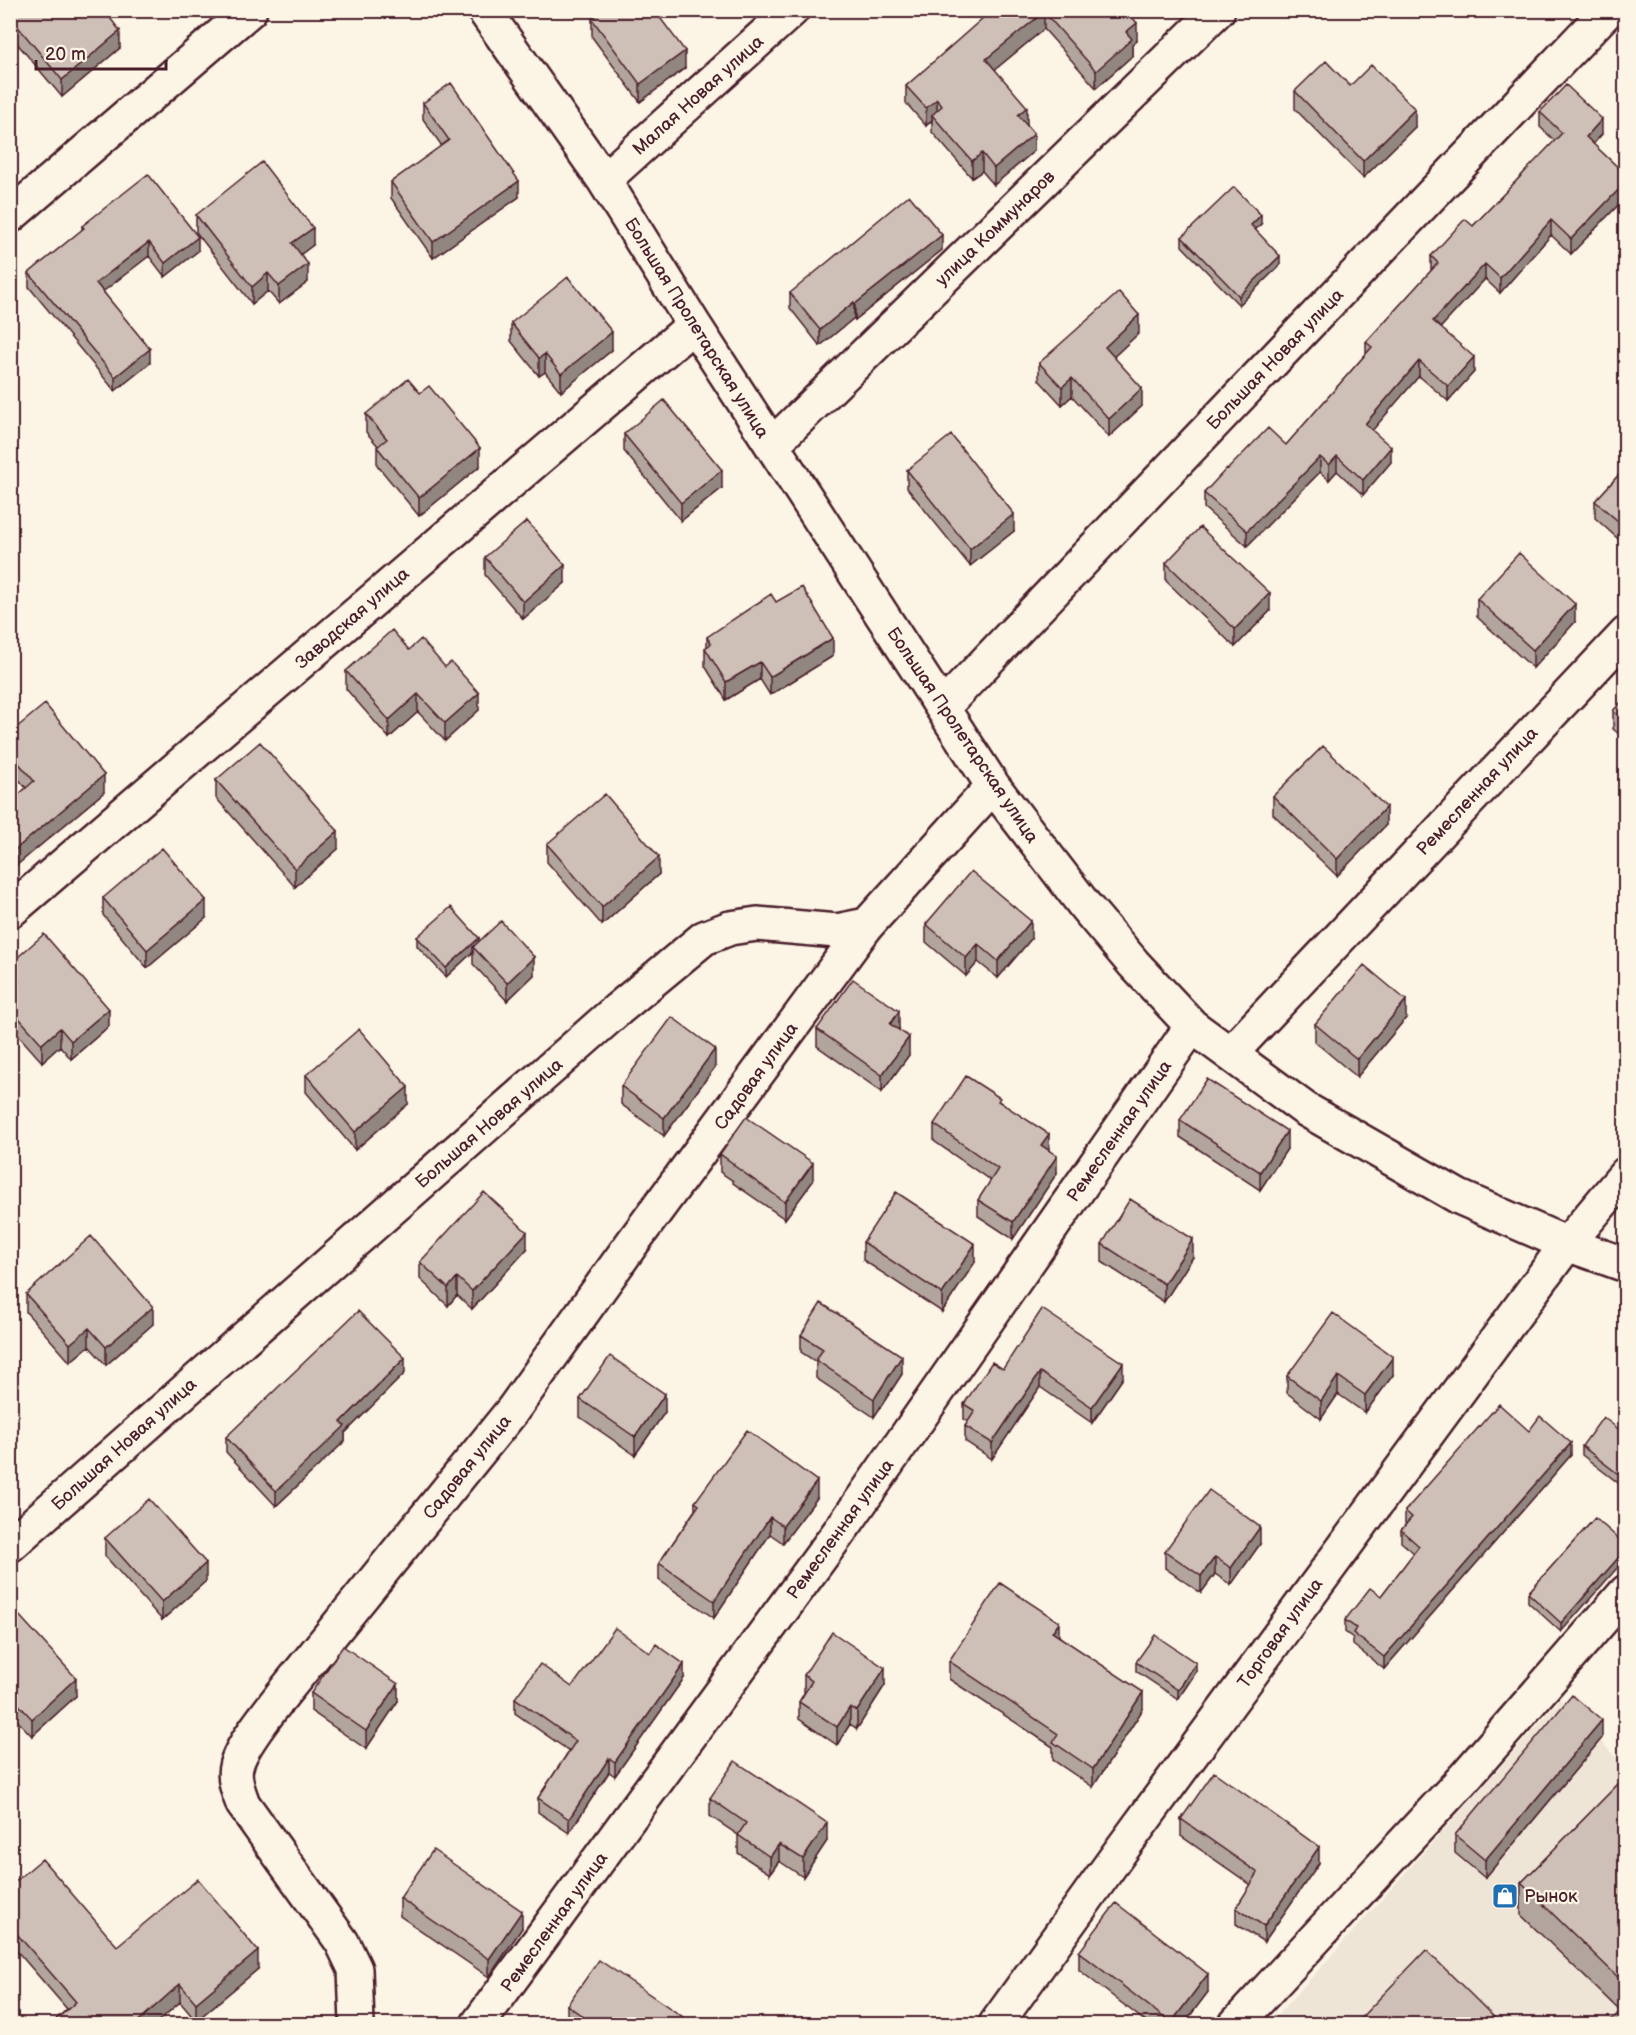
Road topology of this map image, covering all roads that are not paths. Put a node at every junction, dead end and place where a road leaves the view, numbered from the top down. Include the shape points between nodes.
1 (250, 10) edge
2 (484, 10) edge
3 (792, 10) edge
4 (1218, 10) edge
5 (1608, 10) edge
6 (604, 180) junction
7 (10, 216) edge
8 (694, 325) junction
9 (772, 445) junction
10 (1626, 634) edge
11 (943, 707) junction
12 (993, 786) junction
13 (10, 910) edge
14 (867, 925) junction
15 (1192, 1026) junction
16 (1230, 1053) junction
17 (1626, 1174) edge
18 (1567, 1244) junction
19 (1626, 1265) edge
20 (10, 1545) edge
21 (1626, 1592) edge
22 (357, 2025) edge
23 (478, 2025) edge
24 (996, 2025) edge
25 (1236, 2025) edge

1 - 7 street
2 - 6 street, Большая Пролетарская улица
3 - 6 street, Малая Новая улица
4 - 9 street, улица Коммунаров
5 - 11 street, Большая Новая улица
6 - 8 street, Большая Пролетарская улица
8 - 9 street, Большая Пролетарская улица
8 - 13 street, Заводская улица
9 - 11 street, Большая Пролетарская улица
10 - 16 street, Ремесленная улица
11 - 12 street, Большая Пролетарская улица
12 - 14 street
12 - 15 street, Большая Пролетарская улица via 1085,906
14 - 20 street, Большая Новая улица via 837,931 758,924 730,928 704,938
14 - 22 street, Садовая улица via 512,1411 285,1691 250,1738 236,1767 243,1804 342,1942 355,1969
15 - 16 street, Большая Пролетарская улица
15 - 23 street, Ремесленная улица via 848,1520
16 - 18 street, Большая Пролетарская улица via 1305,1109 1381,1154 1459,1197
17 - 18 street, Торговая улица
18 - 19 street, Большая Пролетарская улица
18 - 24 street, Торговая улица
21 - 25 street via 1464,1778

